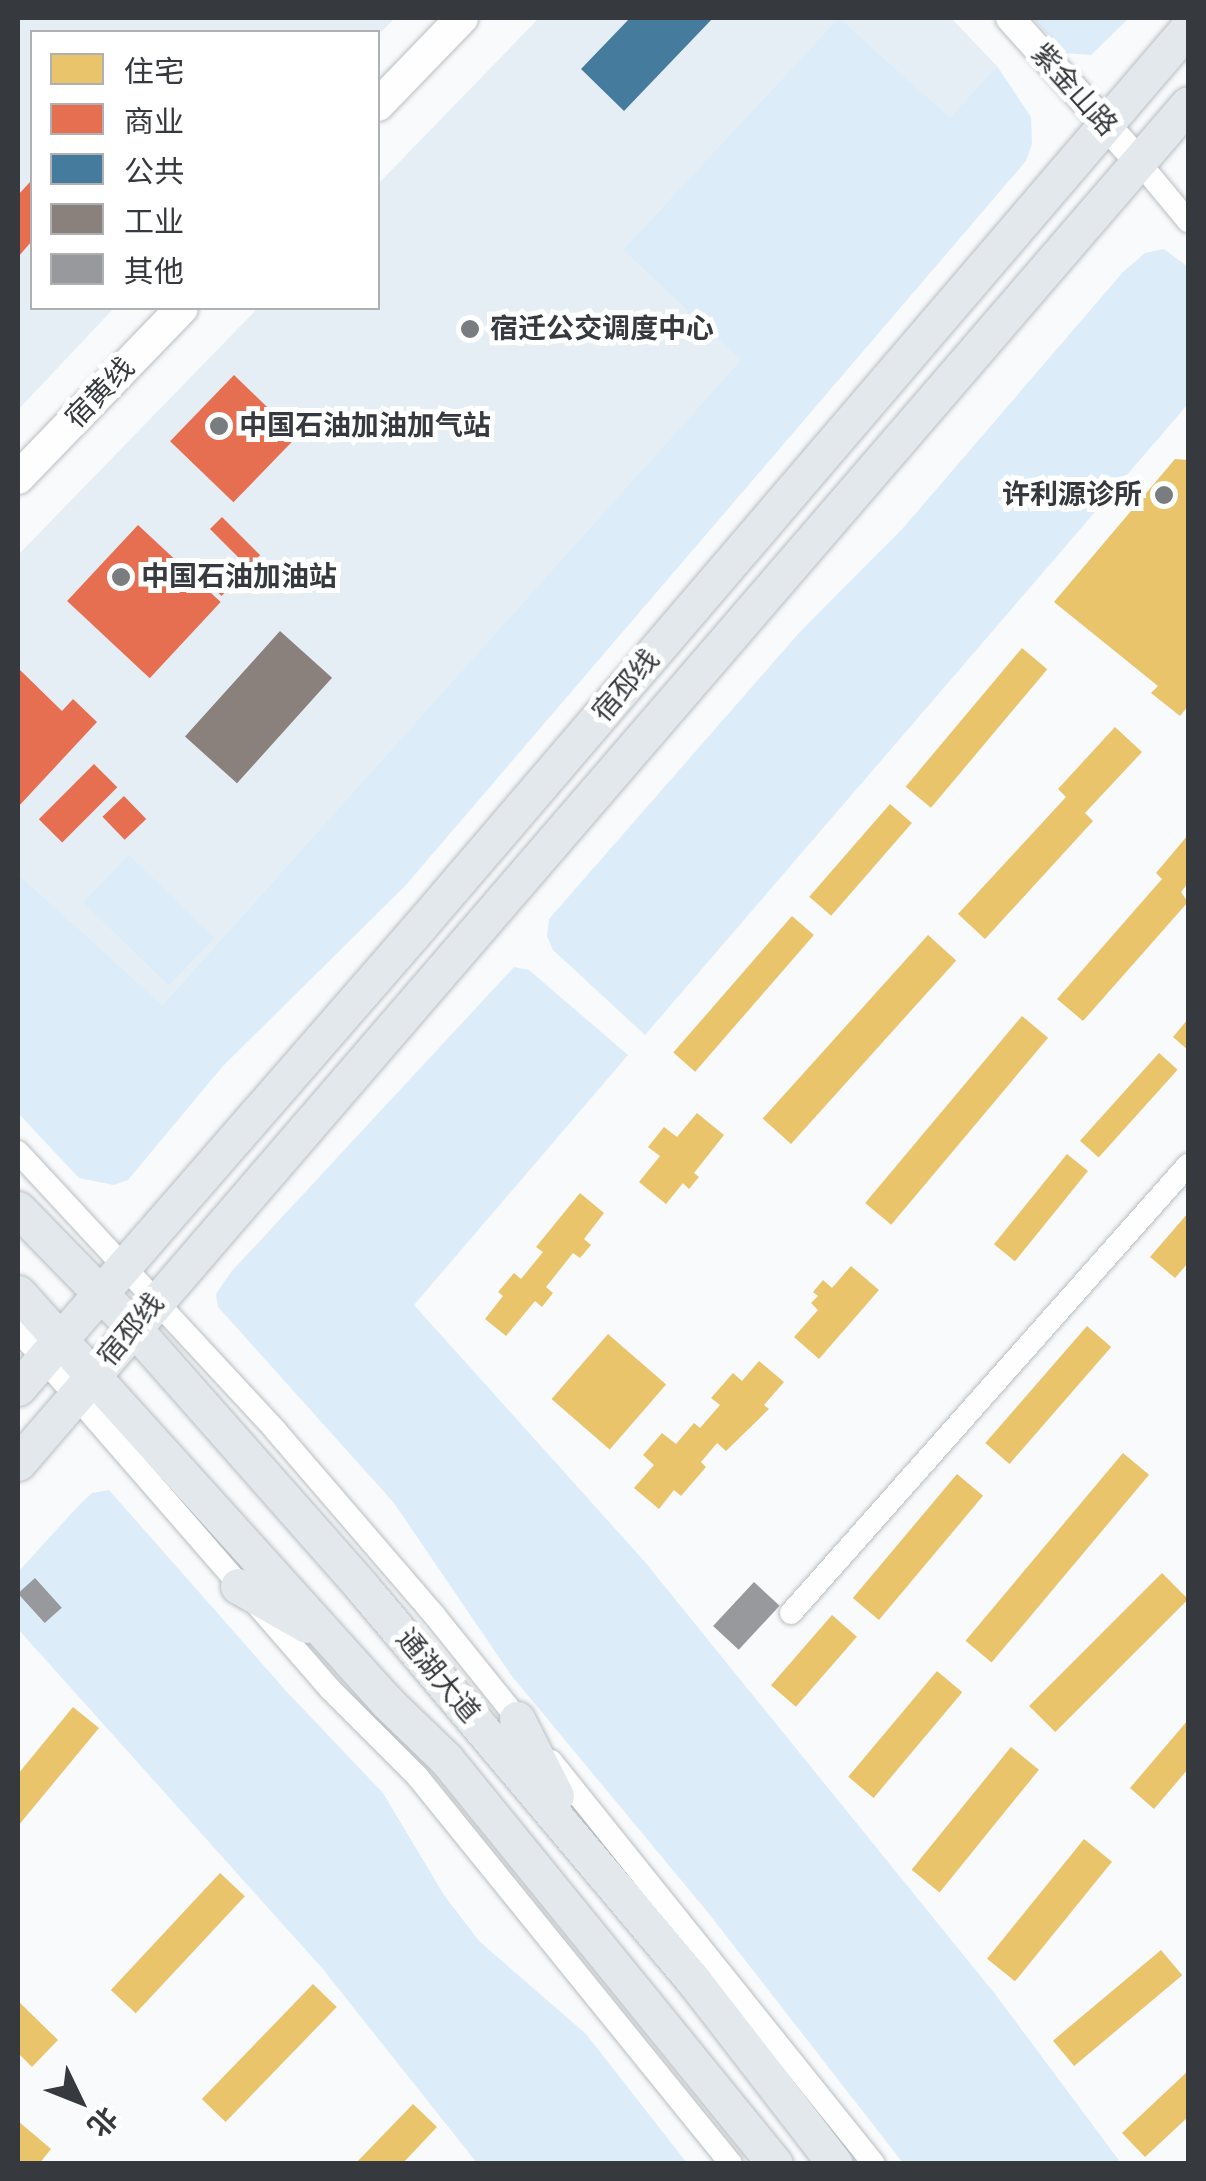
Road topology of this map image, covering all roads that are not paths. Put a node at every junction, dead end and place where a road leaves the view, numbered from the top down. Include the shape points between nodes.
1 (462, 18) edge
2 (1010, 18) edge
3 (1188, 28) edge
4 (380, 103) edge
5 (1188, 104) edge
6 (1106, 127) junction
7 (1139, 162) junction
8 (1188, 221) edge
9 (180, 310) edge
10 (18, 478) edge
11 (18, 1152) edge
12 (1188, 1165) edge
13 (18, 1209) edge
14 (122, 1264) junction
15 (99, 1292) junction
16 (18, 1294) edge
17 (144, 1314) junction
18 (18, 1330) edge
19 (51, 1348) junction
20 (84, 1386) junction
21 (18, 1388) edge
22 (18, 1463) edge
23 (238, 1586) junction
24 (790, 1613) dead end
25 (332, 1640) junction
26 (517, 1719) junction
27 (584, 1850) junction
28 (731, 2164) edge
29 (774, 2164) edge
30 (835, 2164) edge
31 (874, 2164) edge

1 - 4 main road
2 - 6 street, 紫金山路
3 - 6 main road, 宿邳线
5 - 7 main road, 宿邳线
6 - 7 street, 紫金山路
6 - 14 main road, 宿邳线
7 - 8 street
7 - 17 main road, 宿邳线
9 - 10 main road, 宿黄线
11 - 14 street
12 - 24 street
13 - 15 main road, 通湖大道
14 - 15 main road, 宿邳线
14 - 17 street
15 - 17 main road, 通湖大道
15 - 19 main road, 宿邳线
16 - 19 main road, 通湖大道
17 - 20 main road, 宿邳线
17 - 26 street via 276,1431
17 - 27 main road, 通湖大道 via 350,1573
18 - 19 street
19 - 20 main road, 通湖大道
19 - 21 main road, 宿邳线
20 - 22 main road, 宿邳线
20 - 23 street
20 - 25 main road, 通湖大道
23 - 25 main road
23 - 28 street via 417,1776
25 - 29 main road, 通湖大道 via 446,1759
26 - 27 main road
26 - 31 street
27 - 30 main road, 通湖大道

